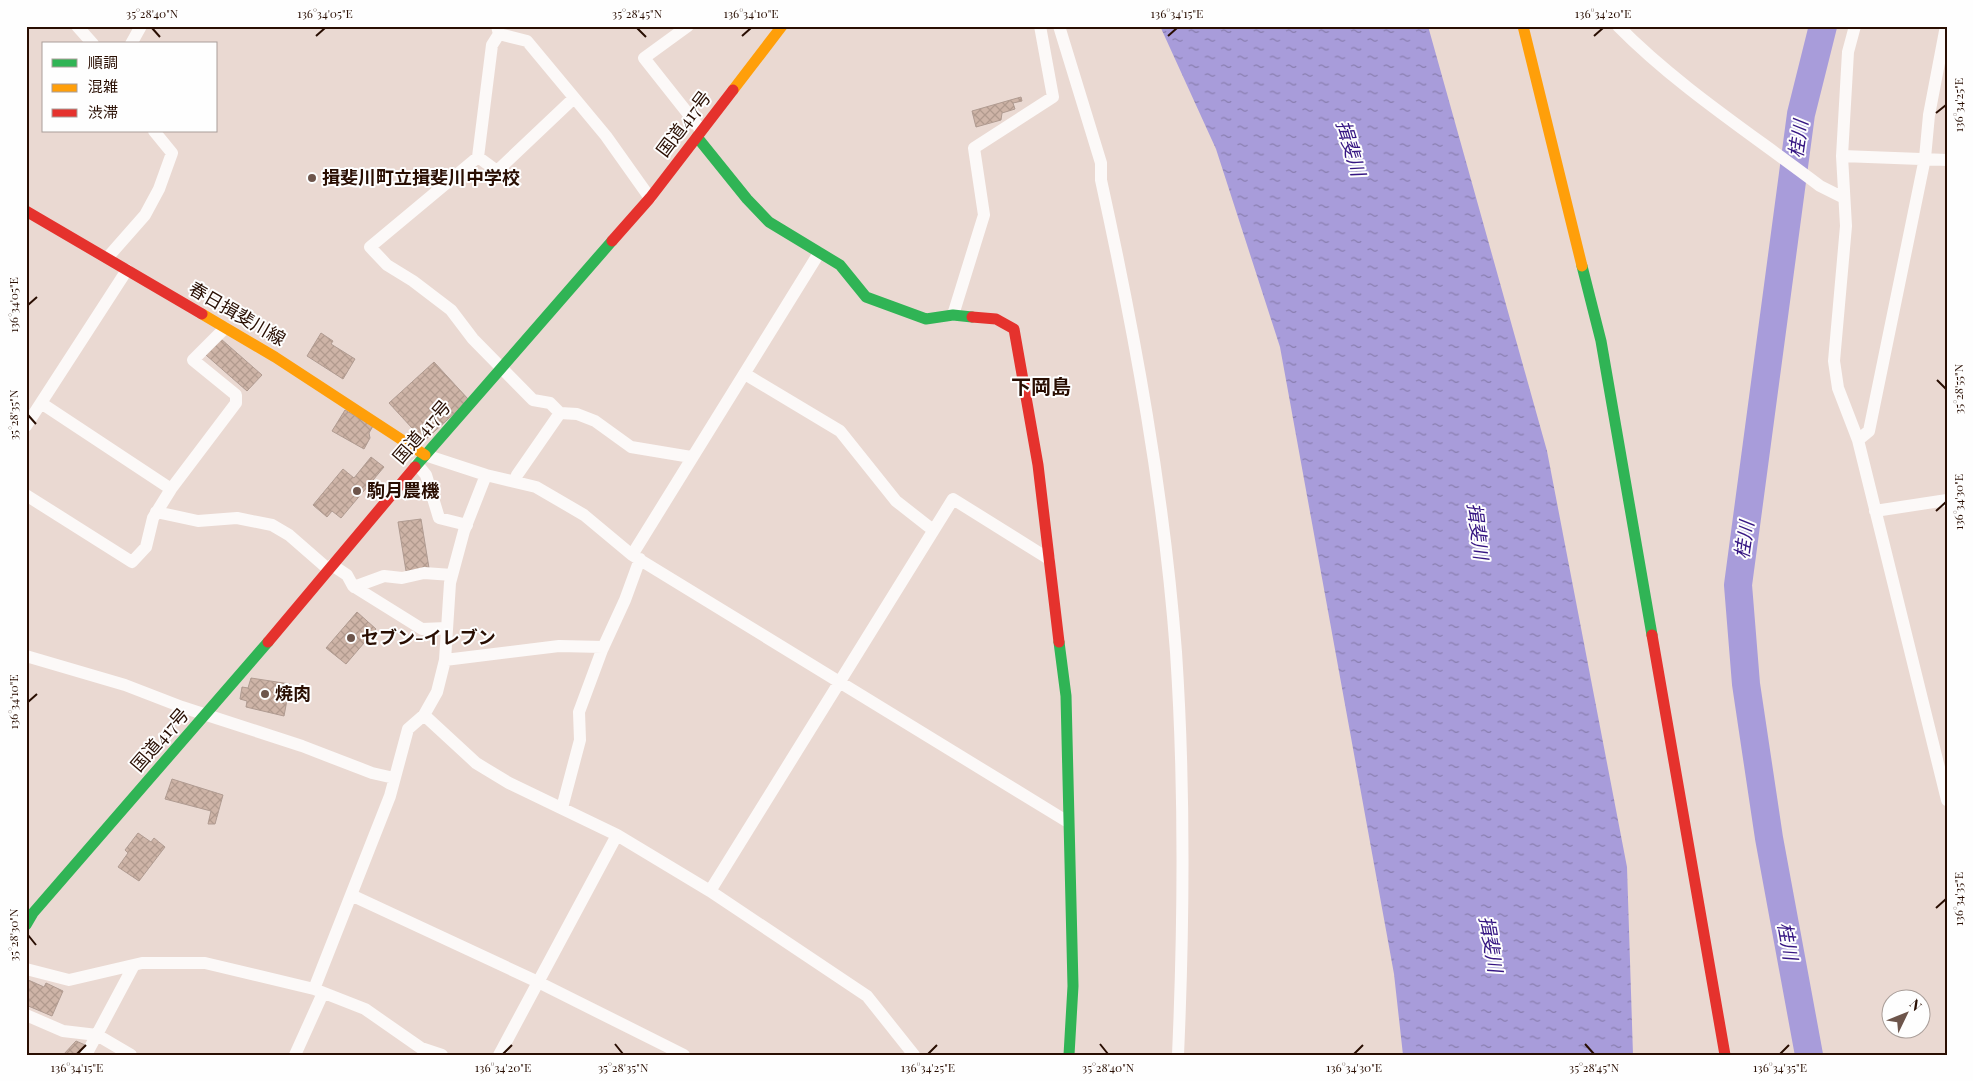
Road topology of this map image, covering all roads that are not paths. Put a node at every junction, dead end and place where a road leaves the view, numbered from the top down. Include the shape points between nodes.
1 (76, 26) edge
2 (141, 26) edge
3 (688, 26) edge
4 (796, 26) edge
5 (1040, 26) edge
6 (1059, 26) edge
7 (1523, 26) edge
8 (1618, 26) edge
9 (1855, 26) edge
10 (1946, 26) edge
11 (782, 27) edge
12 (498, 30) edge
13 (91, 42) edge
14 (132, 42) edge
15 (574, 98) junction
16 (155, 132) edge
17 (699, 133) junction
18 (1842, 156) junction
19 (478, 157) junction
20 (1925, 158) junction
21 (1947, 160) edge
22 (650, 198) junction
23 (1844, 198) junction
24 (26, 211) edge
25 (819, 253) junction
26 (108, 258) junction
27 (126, 270) junction
28 (953, 315) junction
29 (225, 328) junction
30 (501, 368) junction
31 (745, 374) junction
32 (41, 403) junction
33 (560, 413) junction
34 (26, 426) edge
35 (1858, 440) junction
36 (692, 457) junction
37 (421, 460) junction
38 (486, 475) junction
39 (515, 482) junction
40 (171, 489) junction
41 (26, 495) edge
42 (1947, 500) edge
43 (1875, 511) junction
44 (156, 512) junction
45 (467, 525) junction
46 (933, 530) junction
47 (636, 557) junction
48 (1049, 559) junction
49 (330, 567) junction
50 (452, 575) junction
51 (354, 587) junction
52 (447, 628) junction
53 (603, 647) junction
54 (26, 656) edge
55 (445, 660) junction
56 (839, 682) junction
57 (208, 713) junction
58 (424, 715) junction
59 (394, 778) junction
60 (1947, 800) edge
61 (562, 808) junction
62 (1068, 822) junction
63 (617, 834) junction
64 (710, 891) junction
65 (351, 895) junction
66 (27, 924) edge
67 (134, 965) junction
68 (26, 969) edge
69 (538, 982) junction
70 (318, 991) junction
71 (26, 1015) edge
72 (96, 1035) junction
73 (86, 1055) edge
74 (131, 1055) edge
75 (295, 1055) edge
76 (442, 1055) edge
77 (499, 1055) edge
78 (684, 1055) edge
79 (914, 1055) edge
80 (1069, 1055) edge
81 (1178, 1055) edge
82 (1725, 1055) edge

1 - 13 street
2 - 14 street
3 - 17 street via 644,58
4 - 11 street
5 - 28 street via 1053,97 974,148 984,215
6 - 81 street via 1101,164 1101,180 1136,349 1166,554 1176,651 1184,827
7 - 82 main road via 1601,341
8 - 23 street via 1646,53 1769,148 1820,186
9 - 18 street via 1848,52
10 - 20 street via 1929,115
11 - 17 main road, 国道417号
12 - 15 street via 527,41
12 - 19 street via 492,45
15 - 19 street via 497,171
15 - 22 street
16 - 26 street via 172,153 166,171 145,215
17 - 22 main road, 国道417号
17 - 25 main road via 747,199 769,222
18 - 20 street
18 - 23 street
19 - 30 street via 370,247 387,265 450,310 472,339
20 - 21 street
20 - 35 street via 1869,431
22 - 30 main road, 国道417号
23 - 35 street via 1846,226 1834,361 1838,388
24 - 26 main road, 春日揖斐川線
25 - 28 main road via 840,265 866,297 926,319
25 - 31 street
26 - 27 main road, 春日揖斐川線
27 - 29 main road, 春日揖斐川線
27 - 32 street
28 - 48 main road via 996,319 1014,328 1038,465
29 - 37 main road, 春日揖斐川線 via 275,357
29 - 40 street via 193,360 236,396 236,403
30 - 33 street via 533,400 550,403
30 - 37 main road, 国道417号
31 - 36 street
31 - 46 street via 840,431 896,500
32 - 34 street
32 - 40 street
33 - 36 street via 577,414 595,421 631,448
33 - 39 street
35 - 43 street
36 - 47 street
37 - 38 street
37 - 45 street via 439,518
37 - 49 main road, 国道417号
38 - 39 street
38 - 45 street
39 - 47 street via 536,487 584,515
40 - 44 street
41 - 44 street via 132,562 146,547
42 - 43 street
43 - 60 street
44 - 49 street via 198,521 237,518 272,526
45 - 50 street
46 - 48 street via 953,499
46 - 56 street
47 - 53 street via 625,600
47 - 56 street
48 - 62 main road via 1066,696
49 - 51 street via 347,575
49 - 57 main road, 国道417号
50 - 51 street via 384,576
50 - 52 street
51 - 52 street via 422,629
52 - 55 street
53 - 55 street via 559,646
53 - 61 street via 579,712 580,740
54 - 57 street
55 - 58 street via 438,692
56 - 62 street
56 - 64 street
57 - 59 street via 372,773
57 - 66 main road, 国道417号 via 33,913
58 - 59 street via 408,729
58 - 61 street via 476,763 509,784
59 - 65 street
61 - 63 street
62 - 80 main road via 1073,986
63 - 64 street
63 - 69 street
64 - 79 street via 867,996
65 - 69 street
65 - 70 street
67 - 68 street via 68,980
67 - 70 street via 205,963
67 - 72 street
69 - 77 street
69 - 78 street
70 - 75 street
70 - 76 street via 365,1009 421,1048
71 - 72 street via 62,1032
72 - 73 street
72 - 74 street

